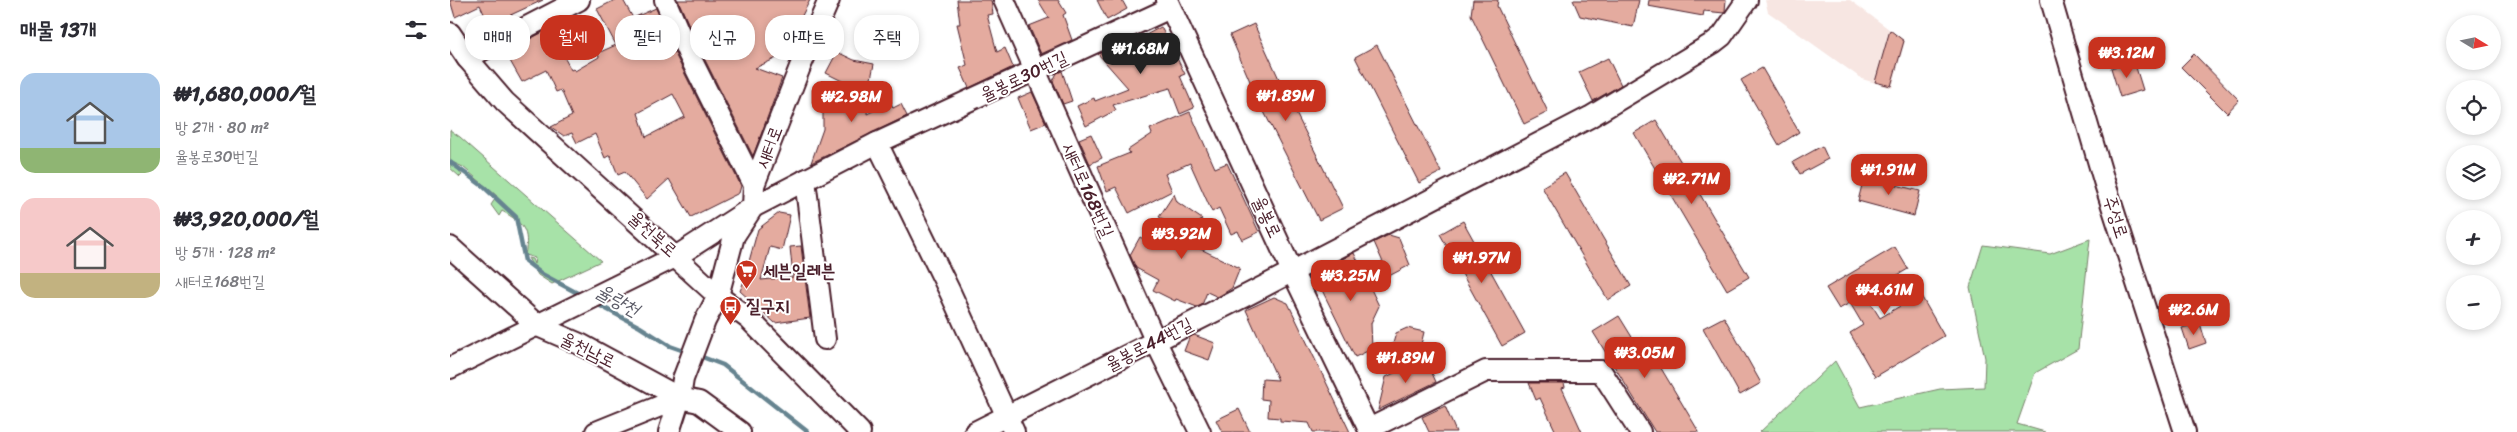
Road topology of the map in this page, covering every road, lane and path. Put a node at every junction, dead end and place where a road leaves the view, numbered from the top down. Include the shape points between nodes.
1 (579, 0) edge
2 (665, 0) edge
3 (829, 0) edge
4 (1004, 0) edge
5 (1747, 0) edge
6 (2051, 0) edge
7 (1169, 4) edge
8 (530, 25) edge
9 (450, 33) edge
10 (465, 55) edge
11 (469, 60) edge
12 (1035, 72) junction
13 (877, 143) junction
14 (805, 180) junction
15 (754, 185) junction
16 (752, 207) junction
17 (450, 247) edge
18 (677, 256) junction
19 (1292, 271) junction
20 (718, 296) junction
21 (538, 326) junction
22 (826, 339) dead end
23 (1155, 340) junction
24 (450, 368) edge
25 (682, 388) junction
26 (1011, 424) edge
27 (1370, 431) edge
28 (596, 432) edge
29 (669, 432) edge
30 (740, 432) edge
31 (860, 432) edge
32 (975, 432) edge
33 (1200, 432) edge
34 (1640, 432) edge
35 (2185, 432) edge

1 - 8 street
2 - 15 street
3 - 15 street, 새터로
4 - 12 street, 새터로168번길
5 - 19 street, 율봉로44번길 via 1722,36 1713,43 1590,117
6 - 35 street, 주성로 via 2104,181
7 - 12 street, 율봉로30번길
7 - 19 street, 율봉로
9 - 10 street, 율천북로
11 - 18 street, 율천북로 via 519,115
12 - 13 street, 율봉로30번길
12 - 23 street, 새터로168번길
13 - 14 street, 율봉로30번길
13 - 26 street
14 - 16 street, 율봉로30번길
14 - 22 street
15 - 16 street, 새터로
16 - 18 street, 율봉로30번길
16 - 20 street, 새터로 via 734,236
17 - 21 street, 율천남로
18 - 20 street, 율천북로
18 - 21 street, 율봉로30번길
19 - 23 street, 율봉로44번길
19 - 27 street, 율봉로
20 - 25 street, 새터로 via 705,321
20 - 31 street, 율천북로 via 749,319
21 - 24 street, 율봉로30번길
21 - 25 street, 율천남로
23 - 26 street, 율봉로44번길
23 - 33 street, 새터로168번길
25 - 28 street
25 - 29 street, 새터로
25 - 30 street, 율천남로
26 - 32 street, 율봉로44번길
27 - 34 street via 1486,371 1601,371

